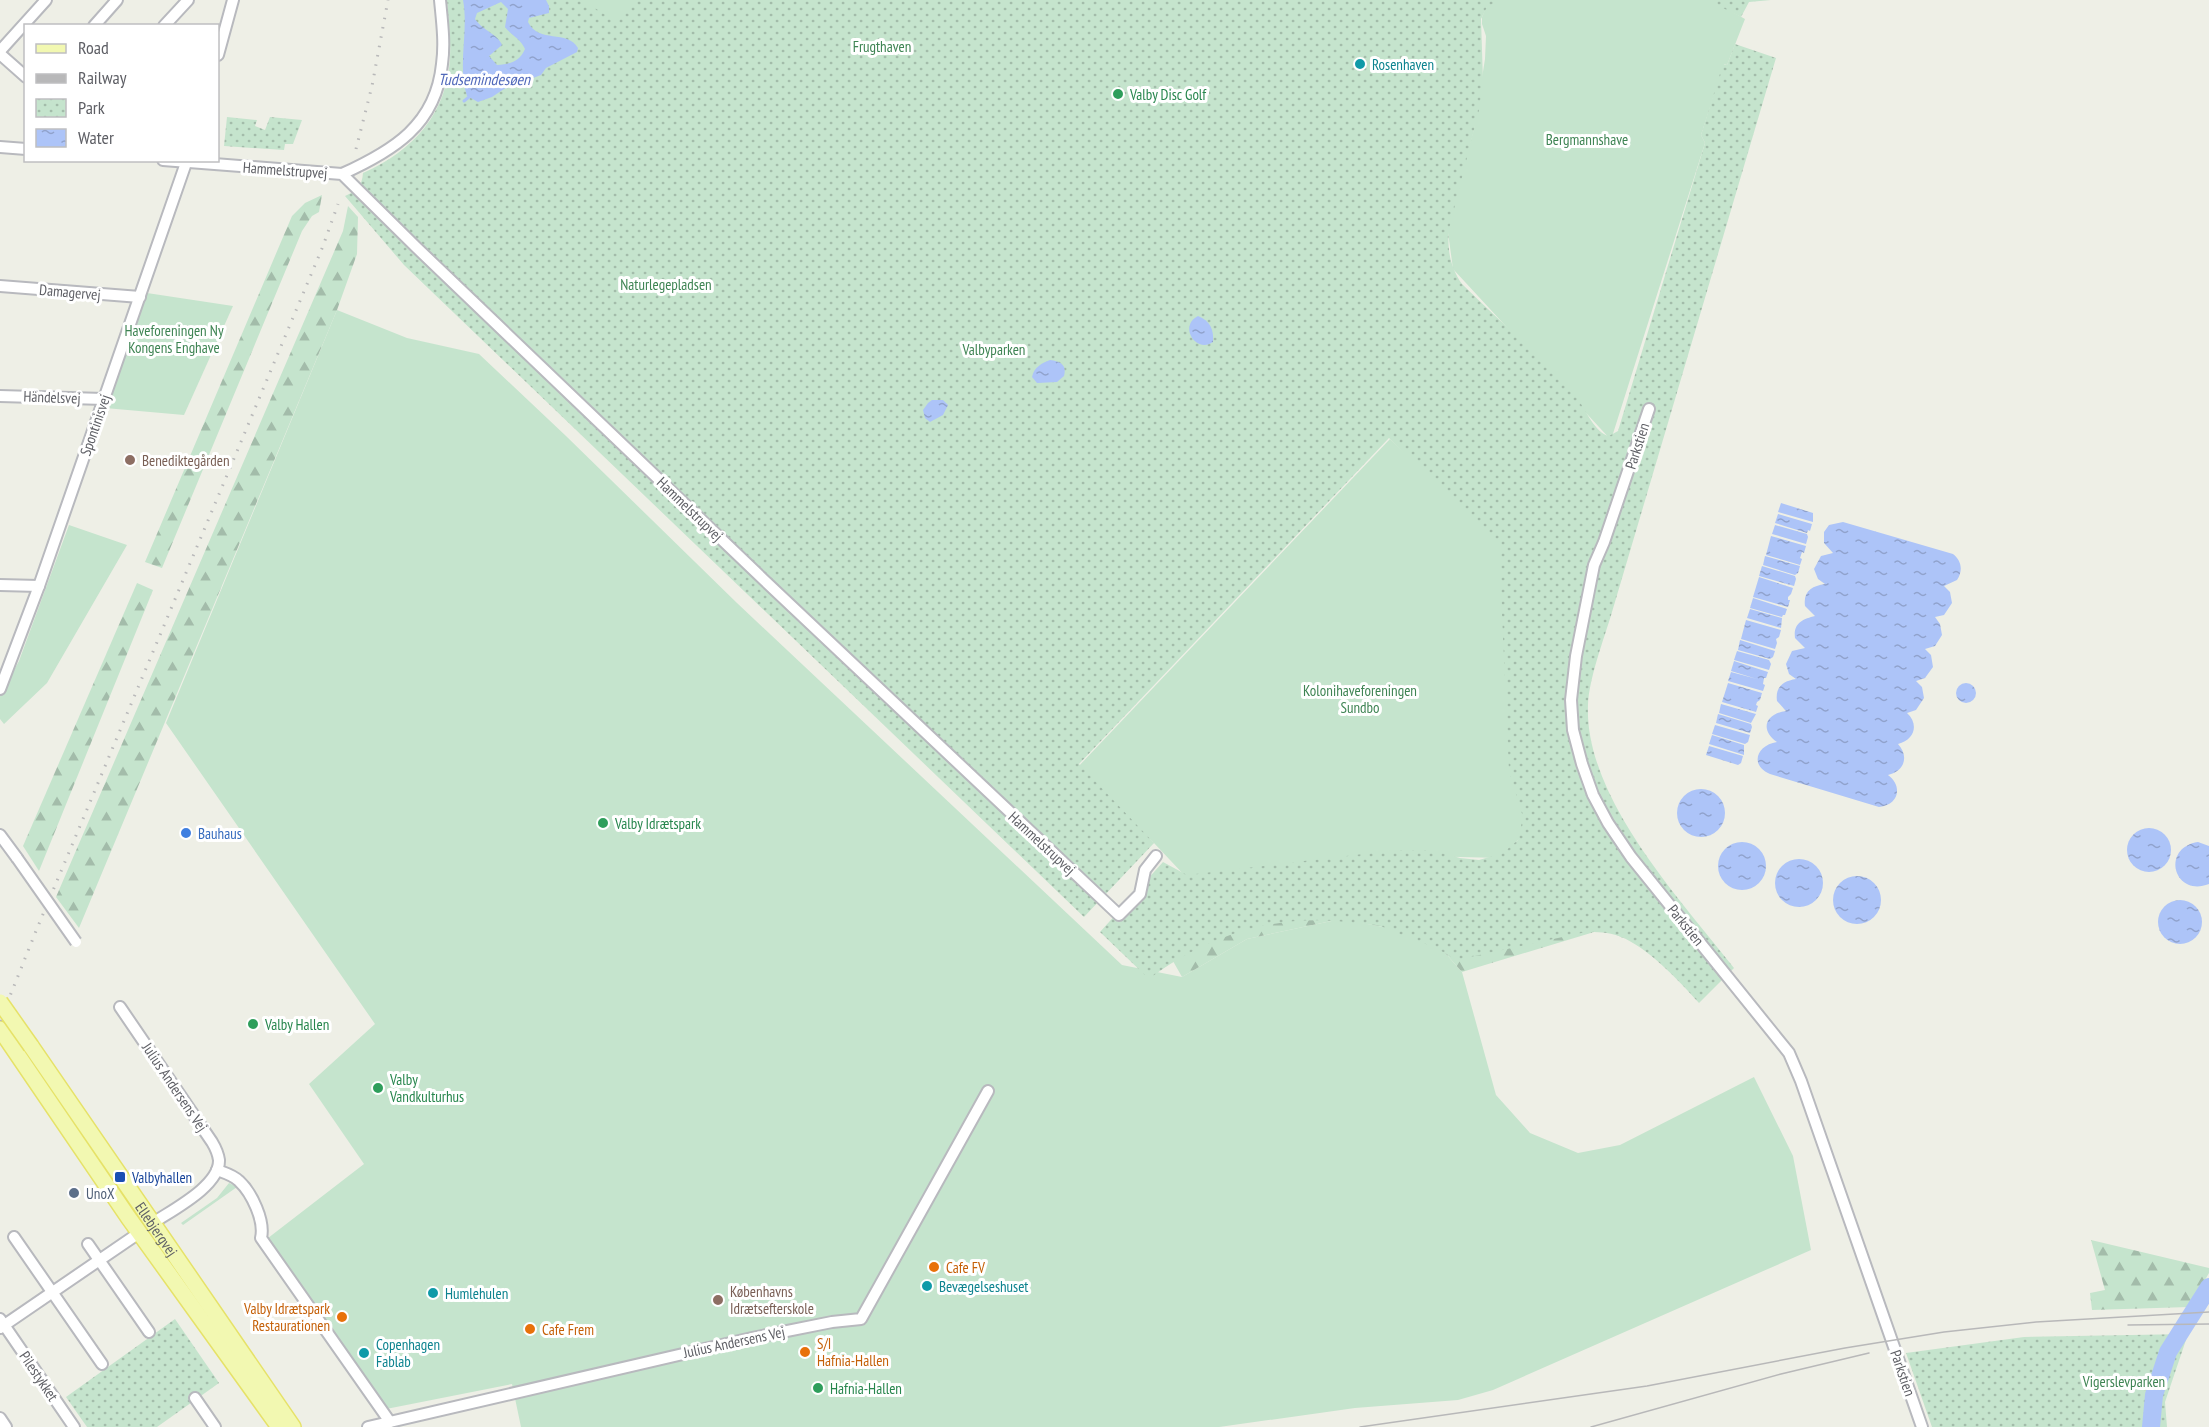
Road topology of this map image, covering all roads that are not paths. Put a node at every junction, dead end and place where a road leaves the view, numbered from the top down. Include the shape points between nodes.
1 (46, 0) edge
2 (117, 0) edge
3 (188, 0) edge
4 (233, 0) edge
5 (440, 0) edge
6 (25, 24) edge
7 (96, 24) edge
8 (166, 24) edge
9 (24, 25) edge
10 (219, 51) edge
11 (0, 52) edge
12 (24, 75) edge
13 (0, 147) edge
14 (24, 149) edge
15 (187, 162) edge
16 (199, 162) edge
17 (342, 174) junction
18 (0, 286) edge
19 (140, 297) junction
20 (0, 396) edge
21 (104, 399) junction
22 (1649, 409) dead end
23 (0, 585) edge
24 (39, 586) junction
25 (0, 688) edge
26 (0, 835) edge
27 (1156, 856) dead end
28 (76, 942) dead end
29 (0, 1002) edge
30 (120, 1007) dead end
31 (0, 1029) edge
32 (988, 1091) dead end
33 (217, 1170) junction
34 (153, 1223) junction
35 (139, 1233) junction
36 (14, 1237) dead end
37 (88, 1244) dead end
38 (99, 1260) junction
39 (52, 1292) junction
40 (1, 1324) edge
41 (149, 1332) dead end
42 (102, 1364) dead end
43 (195, 1398) dead end
44 (0, 1418) edge
45 (390, 1422) junction
46 (6, 1427) edge
47 (74, 1427) edge
48 (215, 1427) edge
49 (279, 1427) edge
50 (293, 1427) edge
51 (368, 1427) edge
52 (1922, 1427) edge

1 - 6 street
2 - 7 street
3 - 8 street
4 - 10 street
5 - 17 street via 444,46 430,106 419,125 395,146
9 - 11 street
11 - 12 street
13 - 14 street
15 - 19 street, Spontinisvej
16 - 17 street, Hammelstrupvej
17 - 27 street, Hammelstrupvej via 1119,915 1140,894 1145,870
18 - 19 street, Damagervej
19 - 21 street, Spontinisvej
20 - 21 street, Händelsvej
21 - 24 street, Spontinisvej
22 - 52 street, Parkstien via 1594,565 1576,656 1571,700 1573,730 1582,764 1593,795 1631,857 1789,1053
23 - 24 street
24 - 25 street, Spontinisvej
26 - 28 street, bridge
29 - 34 main road, Ellebjergvej, bridge
30 - 33 street, Julius Andersens Vej via 212,1142 219,1161
31 - 35 main road, Ellebjergvej
32 - 45 street, Julius Andersens Vej via 861,1319 752,1338
33 - 34 street via 204,1188
33 - 45 street via 233,1176 249,1194 263,1229 261,1238
34 - 50 main road, Ellebjergvej
35 - 38 street, Pilestykket
35 - 49 main road, Ellebjergvej
36 - 39 street
37 - 38 street
38 - 39 street, Pilestykket
38 - 41 street
39 - 40 street, Pilestykket
39 - 42 street
40 - 47 street, Pilestykket
43 - 48 street
44 - 46 street
45 - 51 street, Julius Andersens Vej

